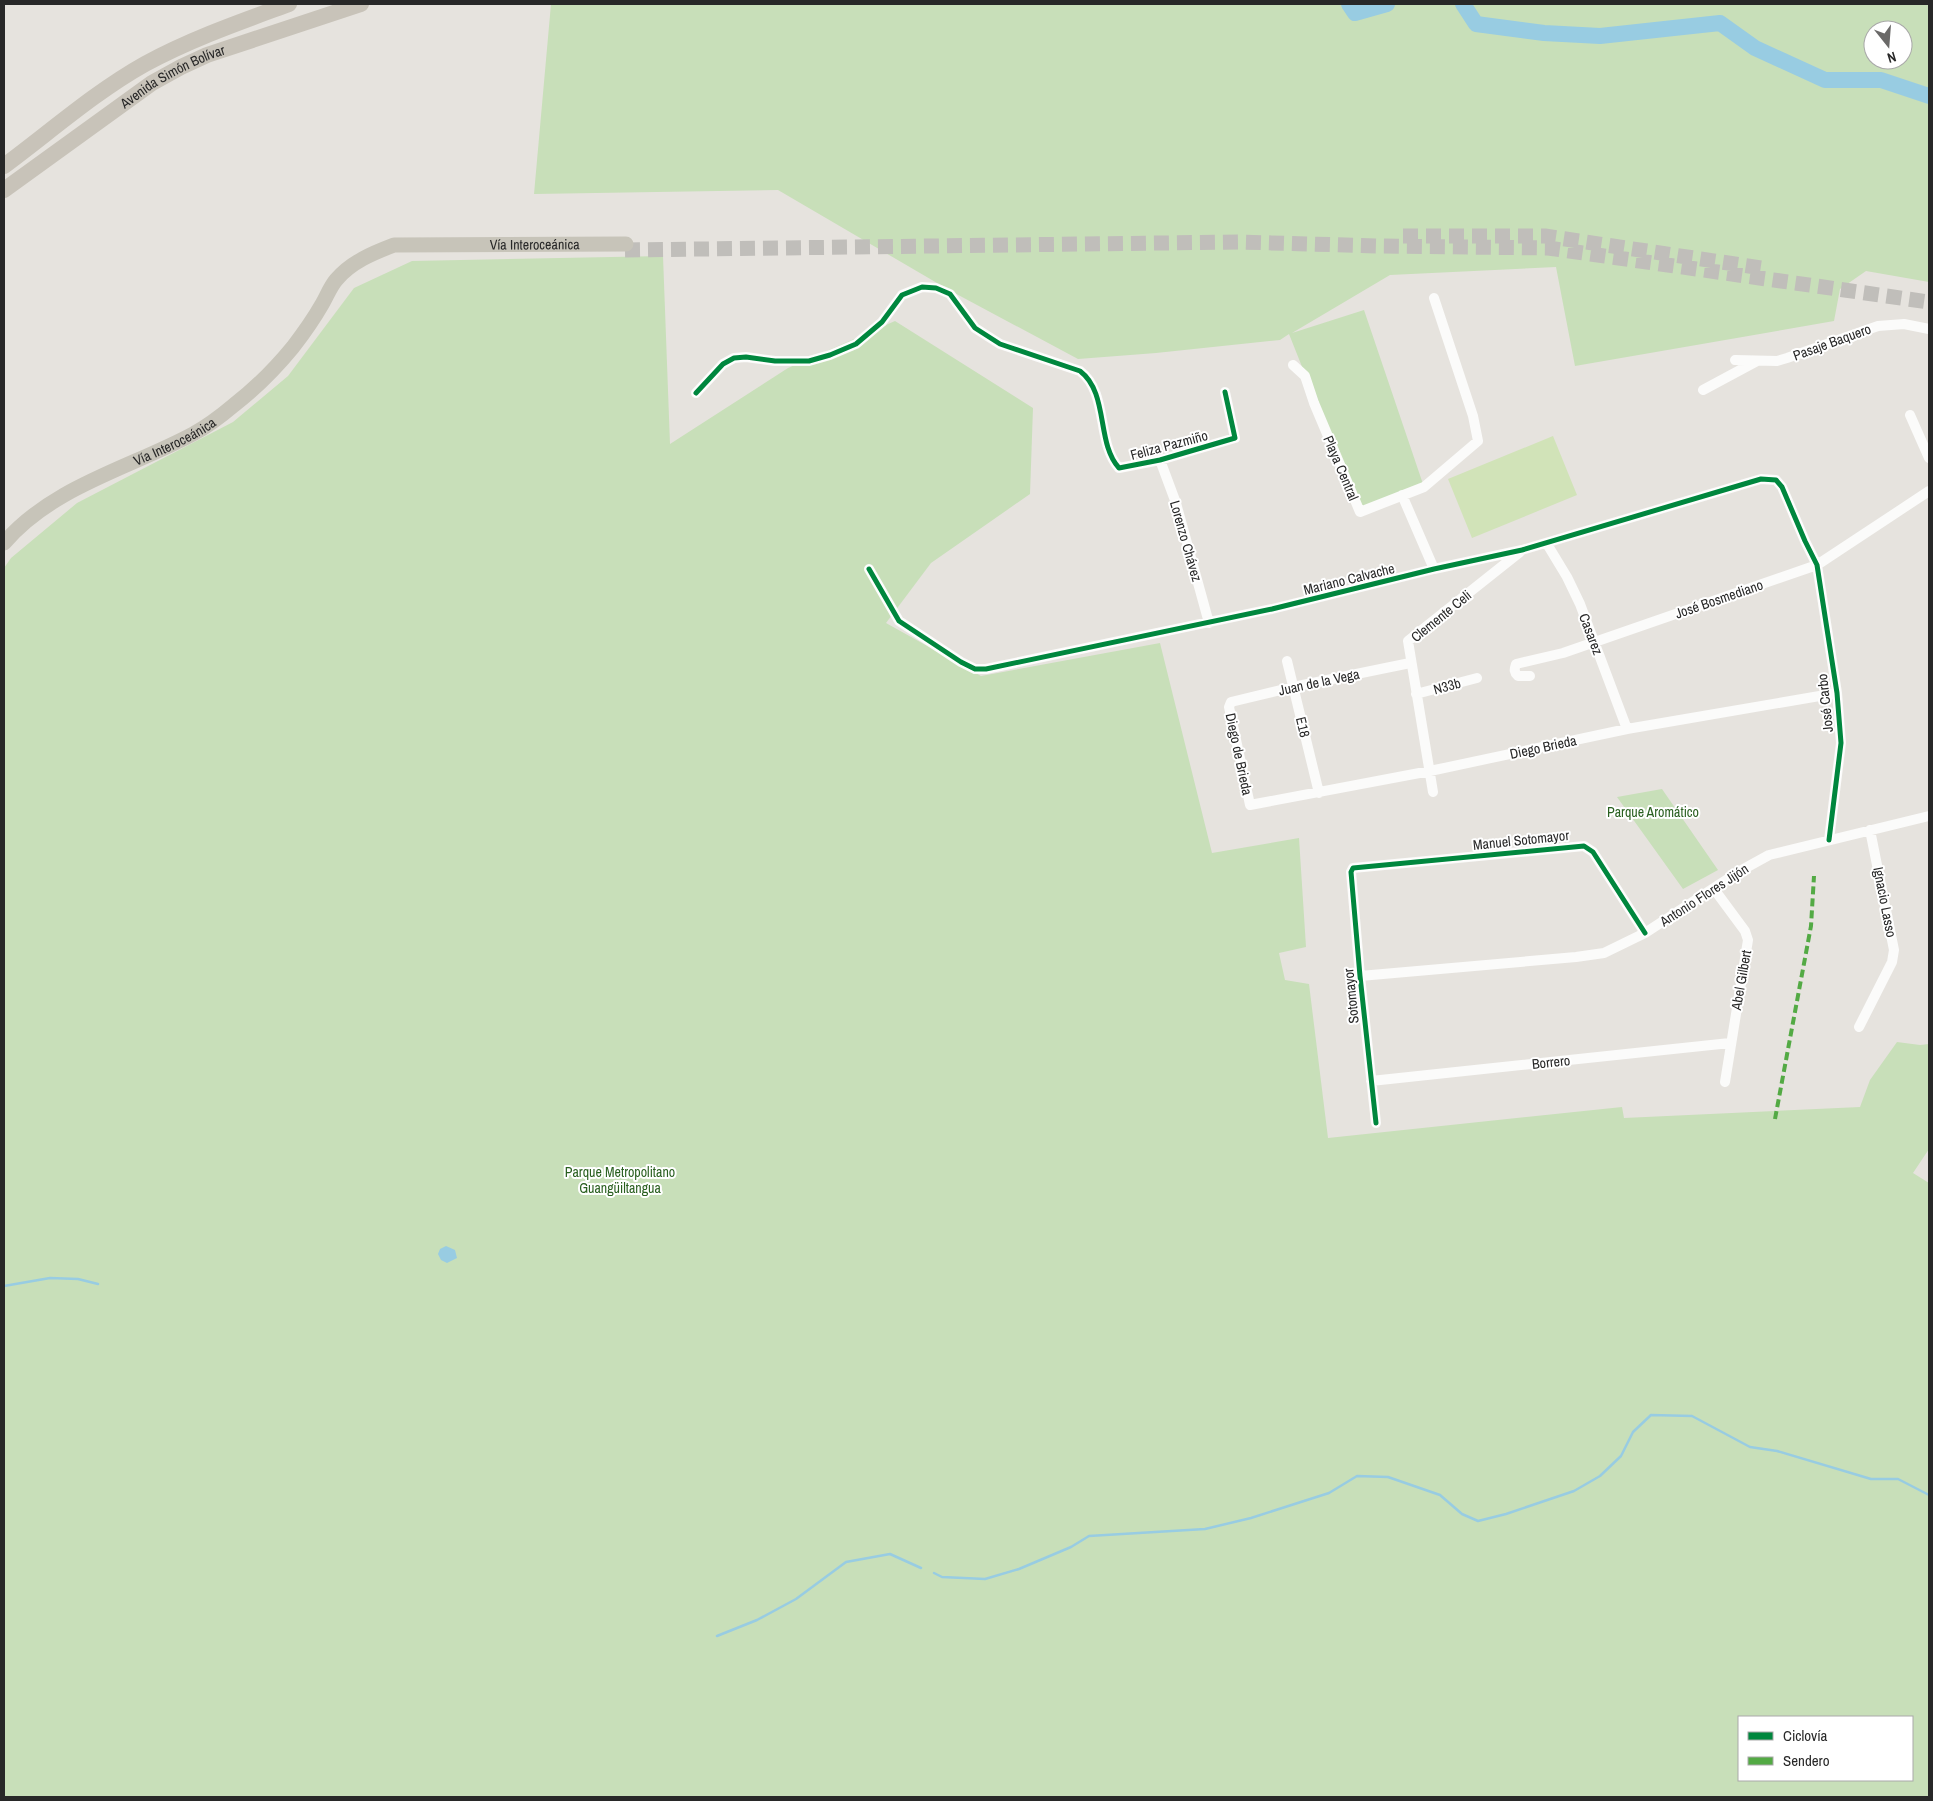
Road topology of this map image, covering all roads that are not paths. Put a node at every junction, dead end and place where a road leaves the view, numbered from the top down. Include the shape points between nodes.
1 (289, 4) edge
2 (362, 4) edge
3 (4, 166) edge
4 (4, 190) edge
5 (626, 247) tunnel mouth
6 (1434, 298) dead end
7 (1929, 329) edge
8 (1735, 360) dead end
9 (1758, 360) junction
10 (1293, 365) dead end
11 (1703, 390) dead end
12 (1225, 392) dead end
13 (696, 393) dead end
14 (1910, 415) dead end
15 (1929, 458) edge
16 (1160, 460) junction
17 (1929, 491) edge
18 (1402, 495) junction
19 (4, 543) edge
20 (1547, 544) junction
21 (1522, 550) junction
22 (1817, 565) junction
23 (869, 569) dead end
24 (1434, 569) junction
25 (1209, 623) junction
26 (1594, 642) junction
27 (1287, 661) dead end
28 (1410, 663) junction
29 (1530, 676) dead end
30 (1477, 678) dead end
31 (1293, 687) junction
32 (1837, 693) junction
33 (1416, 694) junction
34 (1230, 703) joint
35 (1627, 729) junction
36 (1430, 771) junction
37 (1433, 792) dead end
38 (1319, 793) junction
39 (1250, 805) joint
40 (1929, 816) edge
41 (1870, 830) junction
42 (1829, 840) junction
43 (1355, 868) joint
44 (1714, 889) junction
45 (1645, 932) junction
46 (1360, 976) junction
47 (1859, 1027) dead end
48 (1730, 1043) junction
49 (1371, 1081) junction
50 (1725, 1082) dead end
51 (1376, 1124) dead end

1 - 3 highway, Avenida Simón Bolívar via 198,37 144,65 89,101
2 - 4 highway, Avenida Simón Bolívar via 181,67 144,89
5 - 19 main road, Vía Interoceánica via 417,251 382,257 351,278 320,307 293,346 264,379 216,420 194,434 79,487 16,529
6 - 18 street via 1469,401 1478,442 1424,487
7 - 9 street, Pasaje Baquero via 1886,324 1788,358
8 - 9 street, Pasaje Baquero
9 - 11 street
10 - 18 street, Playa Central via 1305,376 1360,512
12 - 16 street, Feliza Pazmiño via 1235,438
13 - 16 street, Feliza Pazmiño via 723,364 734,358 809,361 830,356 856,344 882,322 902,295 922,287 936,288 950,294 975,328 1000,344 1080,371 1088,377 1114,464 1119,468
14 - 15 street
16 - 25 street, Lorenzo Chávez via 1176,503
17 - 22 street, José Bosmediano
18 - 24 street
20 - 21 street, Mariano Calvache
20 - 22 street, Mariano Calvache via 1769,478 1782,487
20 - 26 street, Casarez via 1577,597
21 - 24 street, Mariano Calvache
21 - 28 street, Clemente Celi via 1409,639
22 - 26 street, José Bosmediano
22 - 32 street, José Carbo
23 - 25 street, Mariano Calvache via 899,621 974,669
24 - 25 street, Mariano Calvache
26 - 29 street, José Bosmediano via 1555,656 1516,664 1514,669 1518,676
26 - 35 street, Casarez
27 - 31 street, E18
28 - 31 street, Juan de la Vega
28 - 33 street, Clemente Celi
30 - 33 street, N33b
31 - 34 street, Juan de la Vega
31 - 38 street, E18
32 - 35 street, Diego Brieda
32 - 42 street, José Carbo via 1840,751
33 - 36 street, Clemente Celi
34 - 39 street, Diego de Brieda
35 - 36 street, Diego Brieda
36 - 37 street, Clemente Celi
36 - 38 street, Diego Brieda
38 - 39 street, Diego Brieda
40 - 41 street, Antonio Flores Jijón
41 - 42 street, Antonio Flores Jijón
41 - 47 street, Ignacio Lasso via 1894,950 1892,962
42 - 44 street, Antonio Flores Jijón via 1769,855
43 - 45 street, Manuel Sotomayor via 1584,846 1593,852
43 - 46 street, Sotomayor via 1351,872
44 - 45 street, Antonio Flores Jijón
44 - 48 street, Abel Gilbert via 1748,940
45 - 46 street, Antonio Flores Jijón via 1597,955
46 - 49 street, Sotomayor
48 - 49 street, Borrero
48 - 50 street, Abel Gilbert
49 - 51 street, Sotomayor

